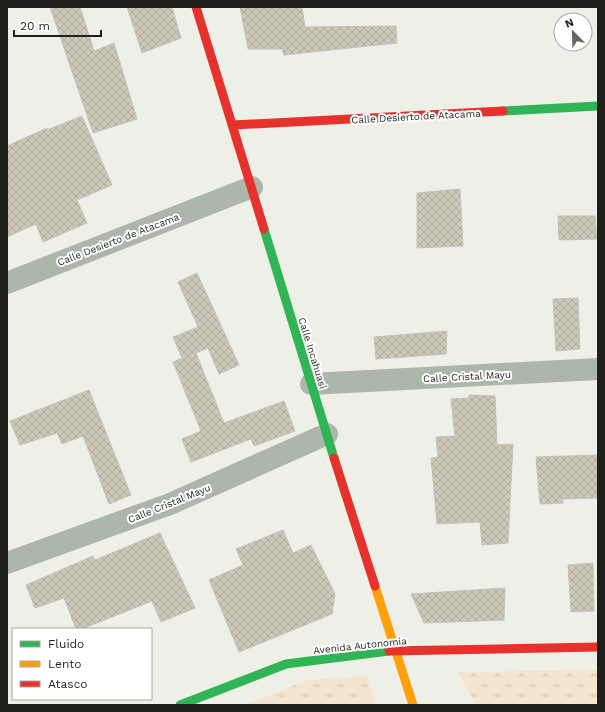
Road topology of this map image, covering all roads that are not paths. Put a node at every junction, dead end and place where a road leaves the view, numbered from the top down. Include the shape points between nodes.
1 (196, 7) edge
2 (598, 106) edge
3 (233, 125) junction
4 (252, 187) junction
5 (7, 283) edge
6 (598, 368) edge
7 (311, 384) junction
8 (327, 434) junction
9 (7, 563) edge
10 (598, 647) edge
11 (396, 650) junction
12 (180, 705) edge
13 (412, 705) edge

1 - 3 street, Calle Incahuasi
2 - 3 street, Calle Desierto de Atacama
3 - 4 street, Calle Incahuasi
4 - 5 street, Calle Desierto de Atacama
4 - 7 street, Calle Incahuasi
6 - 7 street, Calle Cristal Mayu
7 - 8 street, Calle Incahuasi
8 - 9 street, Calle Cristal Mayu via 170,504
8 - 11 street, Calle Incahuasi
10 - 11 street, Avenida Autonomía
11 - 12 street, Avenida Autonomía via 286,664
11 - 13 street, Calle Incahuasi

